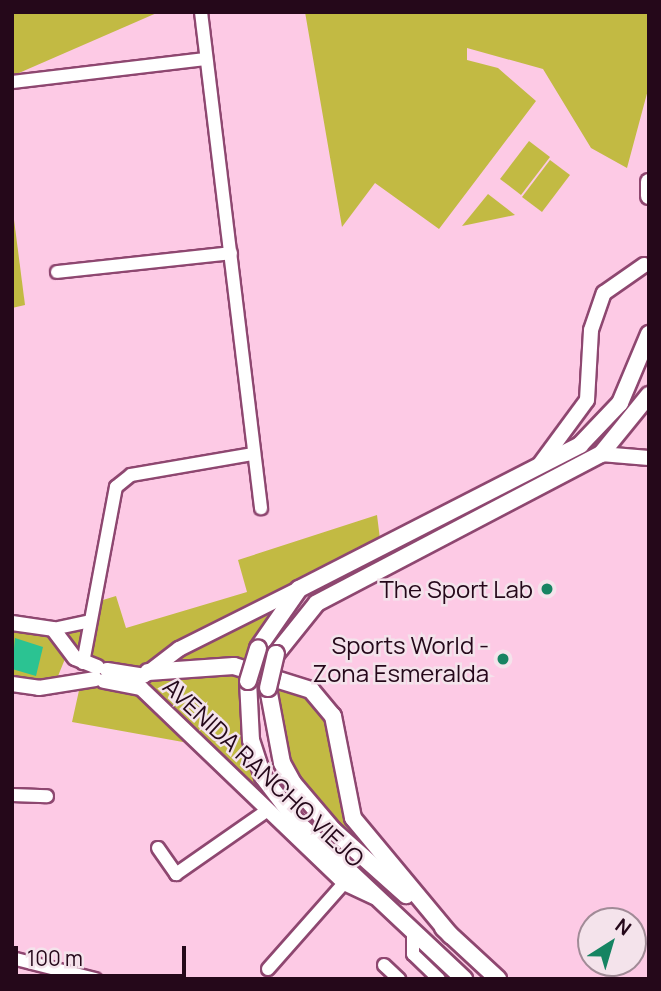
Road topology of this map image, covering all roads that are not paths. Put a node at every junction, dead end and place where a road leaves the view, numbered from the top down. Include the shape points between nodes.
1 (201, 12) edge
2 (206, 59) junction
3 (12, 82) edge
4 (649, 182) edge
5 (649, 195) edge
6 (230, 253) junction
7 (644, 265) dead end
8 (57, 272) dead end
9 (649, 334) edge
10 (649, 395) edge
11 (253, 454) junction
12 (601, 454) junction
13 (649, 458) edge
14 (537, 467) junction
15 (261, 508) dead end
16 (299, 589) junction
17 (90, 621) junction
18 (12, 622) edge
19 (53, 629) junction
20 (68, 649) junction
21 (97, 672) junction
22 (144, 678) junction
23 (57, 681) junction
24 (12, 684) edge
25 (12, 795) edge
26 (47, 796) dead end
27 (265, 811) junction
28 (158, 848) dead end
29 (344, 883) junction
30 (375, 897) junction
31 (413, 932) junction
32 (451, 936) junction
33 (12, 958) edge
34 (384, 965) dead end
35 (268, 968) dead end
36 (95, 979) edge
37 (399, 979) edge
38 (439, 979) edge
39 (464, 979) edge
40 (498, 979) edge

1 - 2 street
2 - 3 street
2 - 6 street
4 - 5 main road
6 - 8 street
6 - 11 street
7 - 14 street via 604,293 591,330 587,400
9 - 14 main road via 638,370 600,428
10 - 12 main road
11 - 15 street
11 - 17 street via 121,480
12 - 13 street
12 - 32 main road, bridge via 317,603 276,654 268,688 282,763 293,783 333,830
14 - 16 main road
16 - 22 street, AVENIDA RANCHO VIEJO via 178,649
16 - 30 main road, bridge via 258,648 248,681 251,740 263,777 298,823
17 - 19 street
17 - 21 street
18 - 19 street
19 - 20 street
20 - 21 street
20 - 23 street
21 - 22 street, AVENIDA RANCHO VIEJO
21 - 23 street, AVENIDA RANCHO VIEJO
22 - 27 street, AVENIDA RANCHO VIEJO
22 - 32 main road via 234,666 312,690 333,716 353,818
23 - 24 street, AVENIDA RANCHO VIEJO via 39,688
25 - 26 street
27 - 28 street via 176,874
27 - 29 street, AVENIDA RANCHO VIEJO
29 - 30 street, AVENIDA RANCHO VIEJO
29 - 35 street
30 - 31 main road
31 - 38 street via 413,954
31 - 39 main road
32 - 40 main road
33 - 36 street
34 - 37 street

